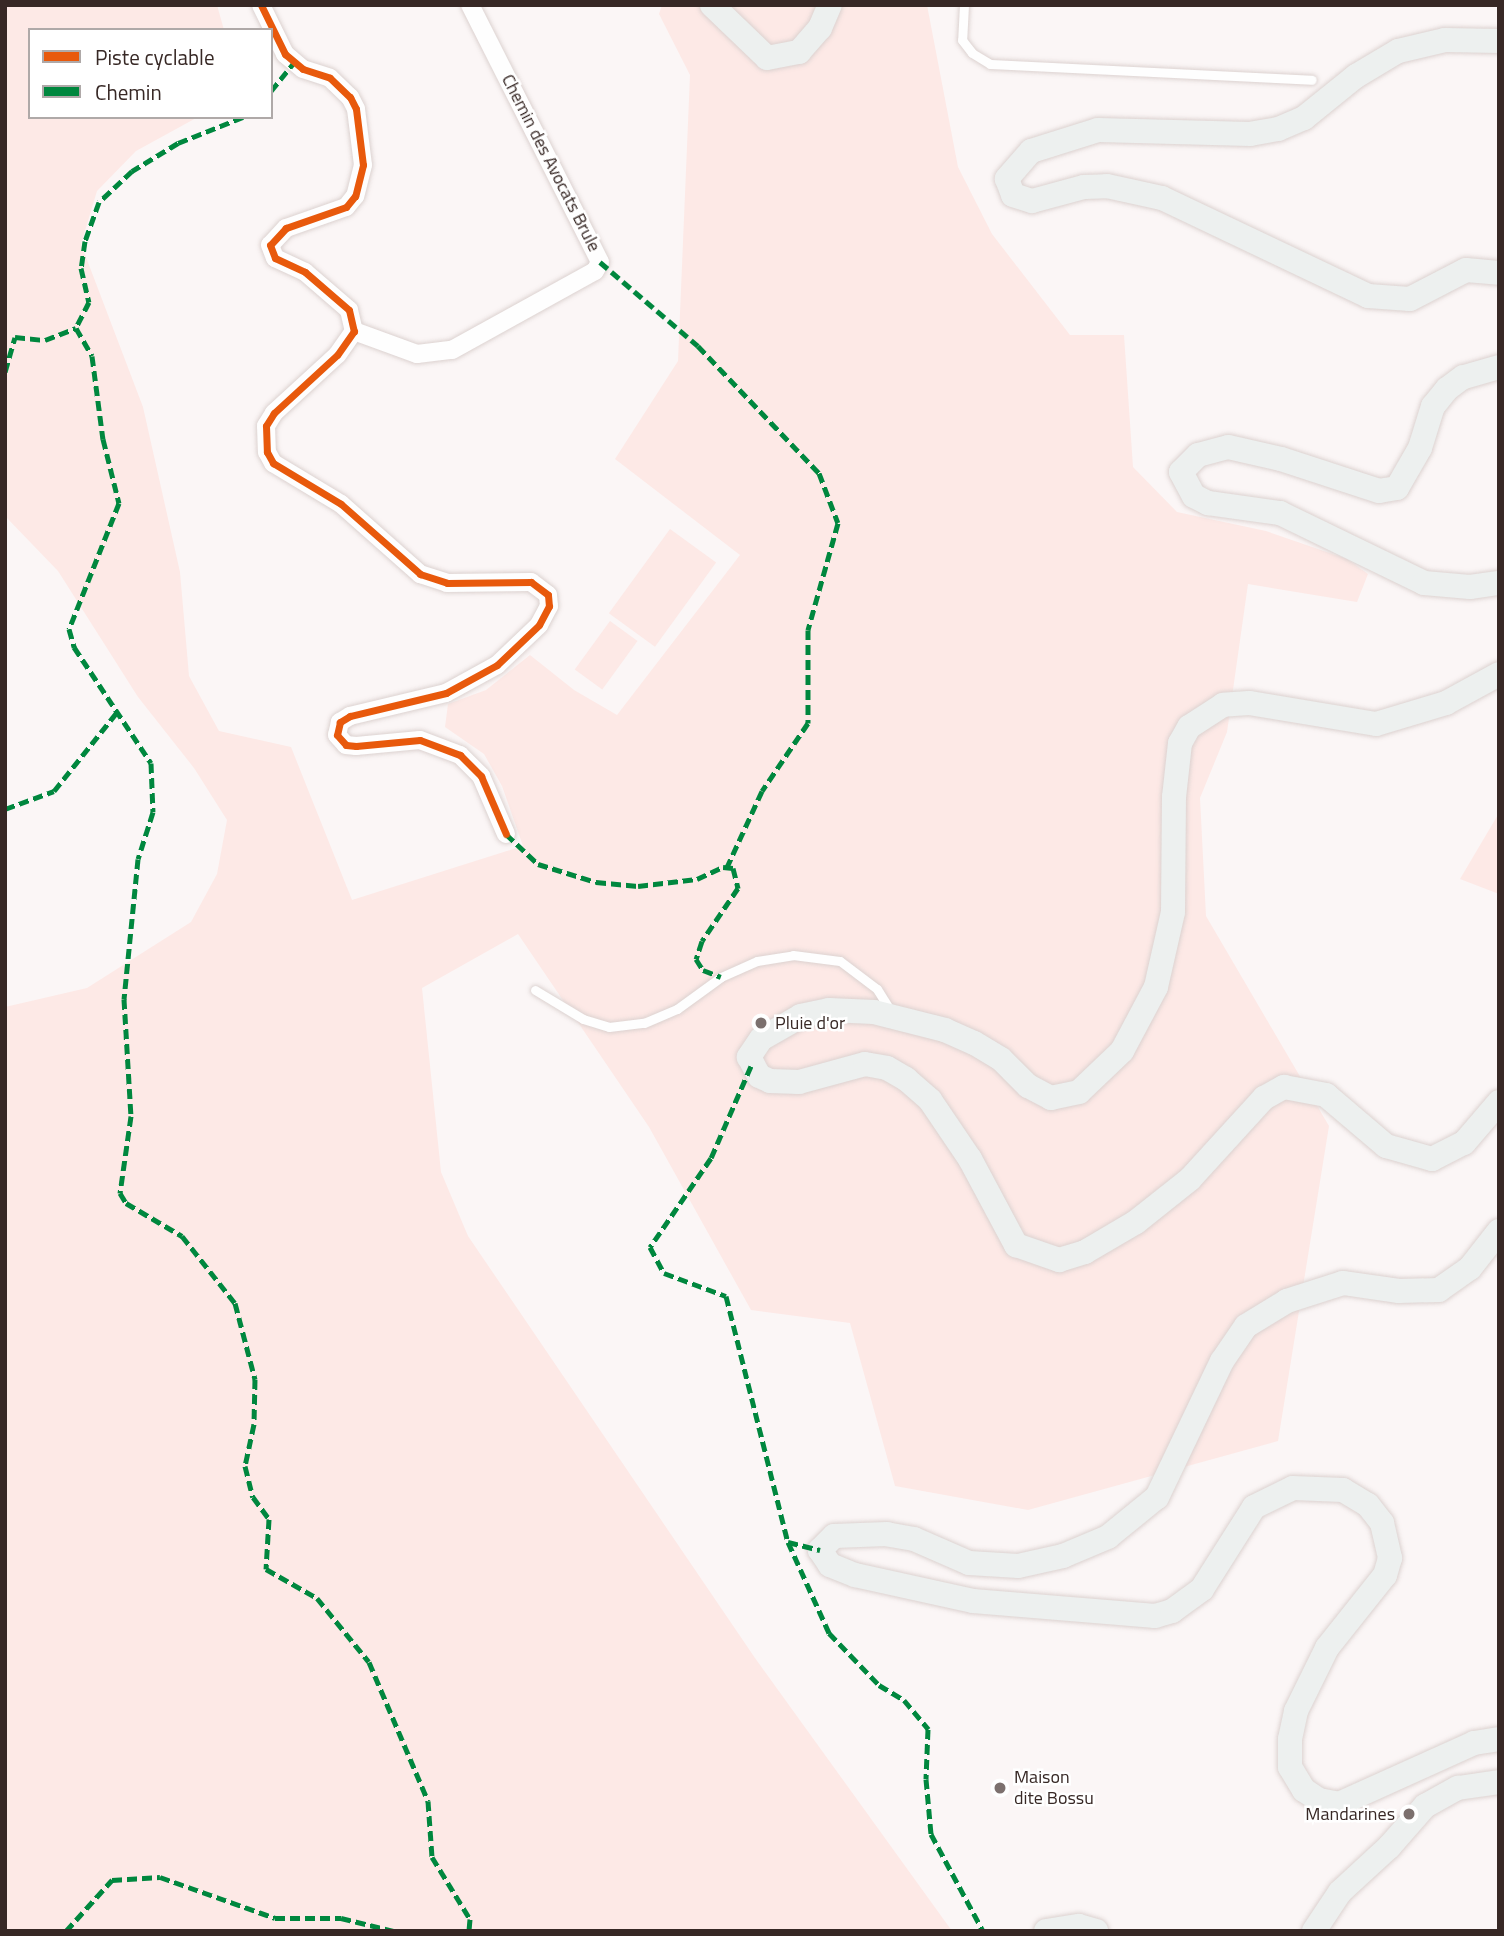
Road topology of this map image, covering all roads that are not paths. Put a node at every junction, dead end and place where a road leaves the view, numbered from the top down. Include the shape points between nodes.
1 (261, 5) edge
2 (470, 5) edge
3 (712, 5) edge
4 (830, 5) edge
5 (964, 5) edge
6 (272, 28) edge
7 (273, 30) edge
8 (1499, 41) edge
9 (1312, 80) dead end
10 (1499, 273) edge
11 (354, 331) junction
12 (1499, 367) edge
13 (1499, 583) edge
14 (1499, 674) edge
15 (506, 834) dead end
16 (535, 990) dead end
17 (895, 1017) junction
18 (1499, 1101) edge
19 (1499, 1231) edge
20 (1499, 1739) edge
21 (1499, 1782) edge
22 (1046, 1931) edge
23 (1096, 1931) edge
24 (1314, 1931) edge

1 - 6 street
2 - 11 street, Chemin des Avocats Brule via 600,262 595,271 452,350 417,354
3 - 4 main road via 767,58 799,52 820,28
5 - 9 lane via 962,40 990,64
7 - 11 street via 285,54 303,69 341,86 356,109 363,164 355,196 338,212 286,228 272,240 269,251 305,272 349,310
8 - 10 main road via 1446,40 1398,51 1304,118 1278,129 1250,134 1098,130 1031,151 1007,179 1013,195 1032,201 1084,187 1107,186 1162,198 1368,296 1391,301 1410,299 1466,270
11 - 15 street via 266,426 264,440 273,463 341,503 420,574 447,583 531,582 548,595 549,606 519,647 481,675 446,693 350,716 340,722 337,735 346,745 420,740 460,755 481,776
12 - 13 main road via 1463,377 1447,389 1433,406 1420,448 1397,488 1379,491 1228,447 1198,455 1181,472 1194,496 1208,503 1280,513 1424,583 1470,587
14 - 17 main road via 1446,703 1376,724 1249,703 1223,705 1189,727 1180,743 1174,797 1173,912 1156,987 1122,1051 1079,1092 1051,1098 974,1043
16 - 17 lane via 583,1019 609,1027 644,1023 677,1009 721,977 757,961 793,955 840,961 877,989
17 - 18 main road via 829,1010 801,1016 753,1047 751,1066 770,1081 799,1082 865,1064 887,1068 906,1079 930,1100 970,1159 1016,1245 1059,1260 1085,1252 1136,1222 1190,1179 1264,1098 1284,1087 1326,1095 1386,1146 1433,1159 1464,1143
19 - 20 main road via 1470,1268 1439,1290 1399,1291 1343,1283 1287,1301 1246,1326 1222,1361 1157,1497 1108,1537 1062,1556 1018,1566 969,1563 914,1539 887,1534 834,1536 820,1550 830,1565 855,1575 973,1601 1155,1616 1172,1611 1202,1589 1254,1507 1293,1488 1343,1490 1368,1505 1382,1522 1390,1558 1385,1575 1327,1648 1296,1712 1290,1767 1304,1790 1339,1804 1474,1743
21 - 24 main road via 1458,1788 1425,1807 1390,1847 1340,1892
22 - 23 main road via 1079,1926

